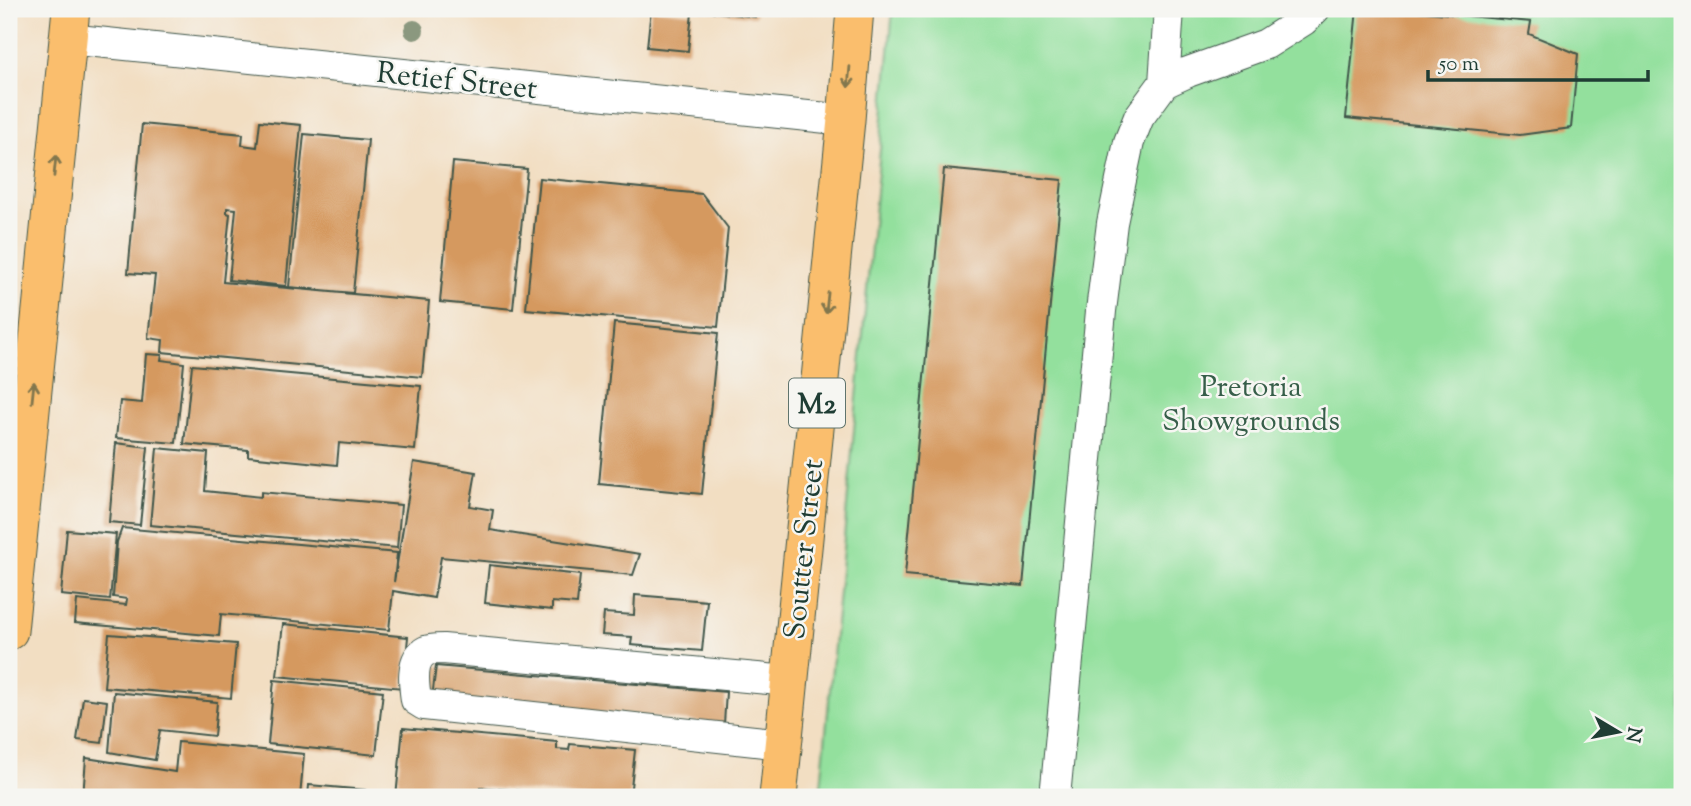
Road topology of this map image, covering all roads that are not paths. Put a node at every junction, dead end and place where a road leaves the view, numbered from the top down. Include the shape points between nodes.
1 (855, 9) edge
2 (1169, 9) edge
3 (1315, 9) edge
4 (70, 24) edge
5 (1164, 83) junction
6 (846, 120) junction
7 (9, 631) edge
8 (789, 681) junction
9 (783, 744) junction
10 (778, 797) edge
11 (1055, 797) edge

1 -> 6 main road, Soutter Street / M2
2 - 5 street
3 - 5 street via 1266,44
4 - 6 street, Retief Street
7 -> 4 main road
5 - 11 street via 1139,117 1129,142 1112,223
6 -> 8 main road, Soutter Street / M2
8 - 9 main road, Soutter Street / M2
8 - 9 street via 443,649 426,651 418,658 413,679 416,700 424,705
9 - 10 main road, Soutter Street / M2

